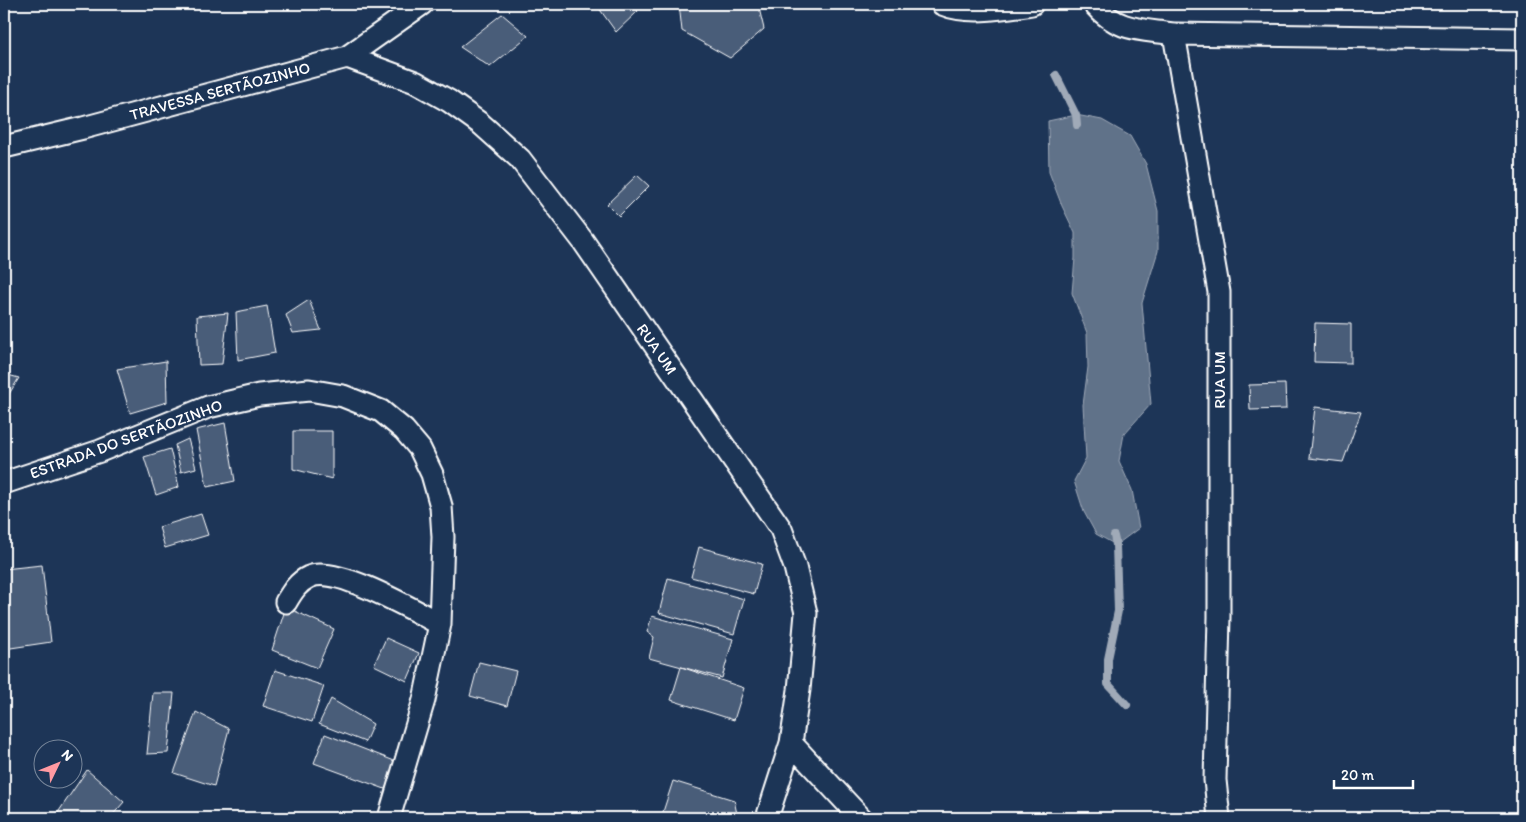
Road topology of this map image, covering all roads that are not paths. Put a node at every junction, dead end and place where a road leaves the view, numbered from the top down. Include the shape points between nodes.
1 (422, 4) edge
2 (942, 4) edge
3 (1032, 4) edge
4 (1094, 4) edge
5 (1174, 34) junction
6 (1522, 40) edge
7 (347, 57) junction
8 (4, 147) edge
9 (4, 483) edge
10 (286, 602) dead end
11 (440, 624) junction
12 (790, 743) junction
13 (389, 818) edge
14 (767, 818) edge
15 (861, 818) edge
16 (1218, 818) edge

1 - 7 street, TRAVESSA SERTÃOZINHO
2 - 3 street via 953,8 1001,9
4 - 5 street via 1104,15 1123,26
5 - 6 street
5 - 16 street, RUA UM via 1219,292 1219,617 1215,780
7 - 8 street, TRAVESSA SERTÃOZINHO
7 - 12 street, RUA UM via 415,82 449,101 520,159 583,241 781,529 795,567 806,613
9 - 11 street, ESTRADA DO SERTÃOZINHO via 100,451 208,407 259,395 309,390 343,396 381,411 404,430 420,449 432,474 442,514
10 - 11 street via 300,583 310,576 323,574 369,587
11 - 13 street, ESTRADA DO SERTÃOZINHO via 424,700
12 - 14 street, RUA UM
12 - 15 street

